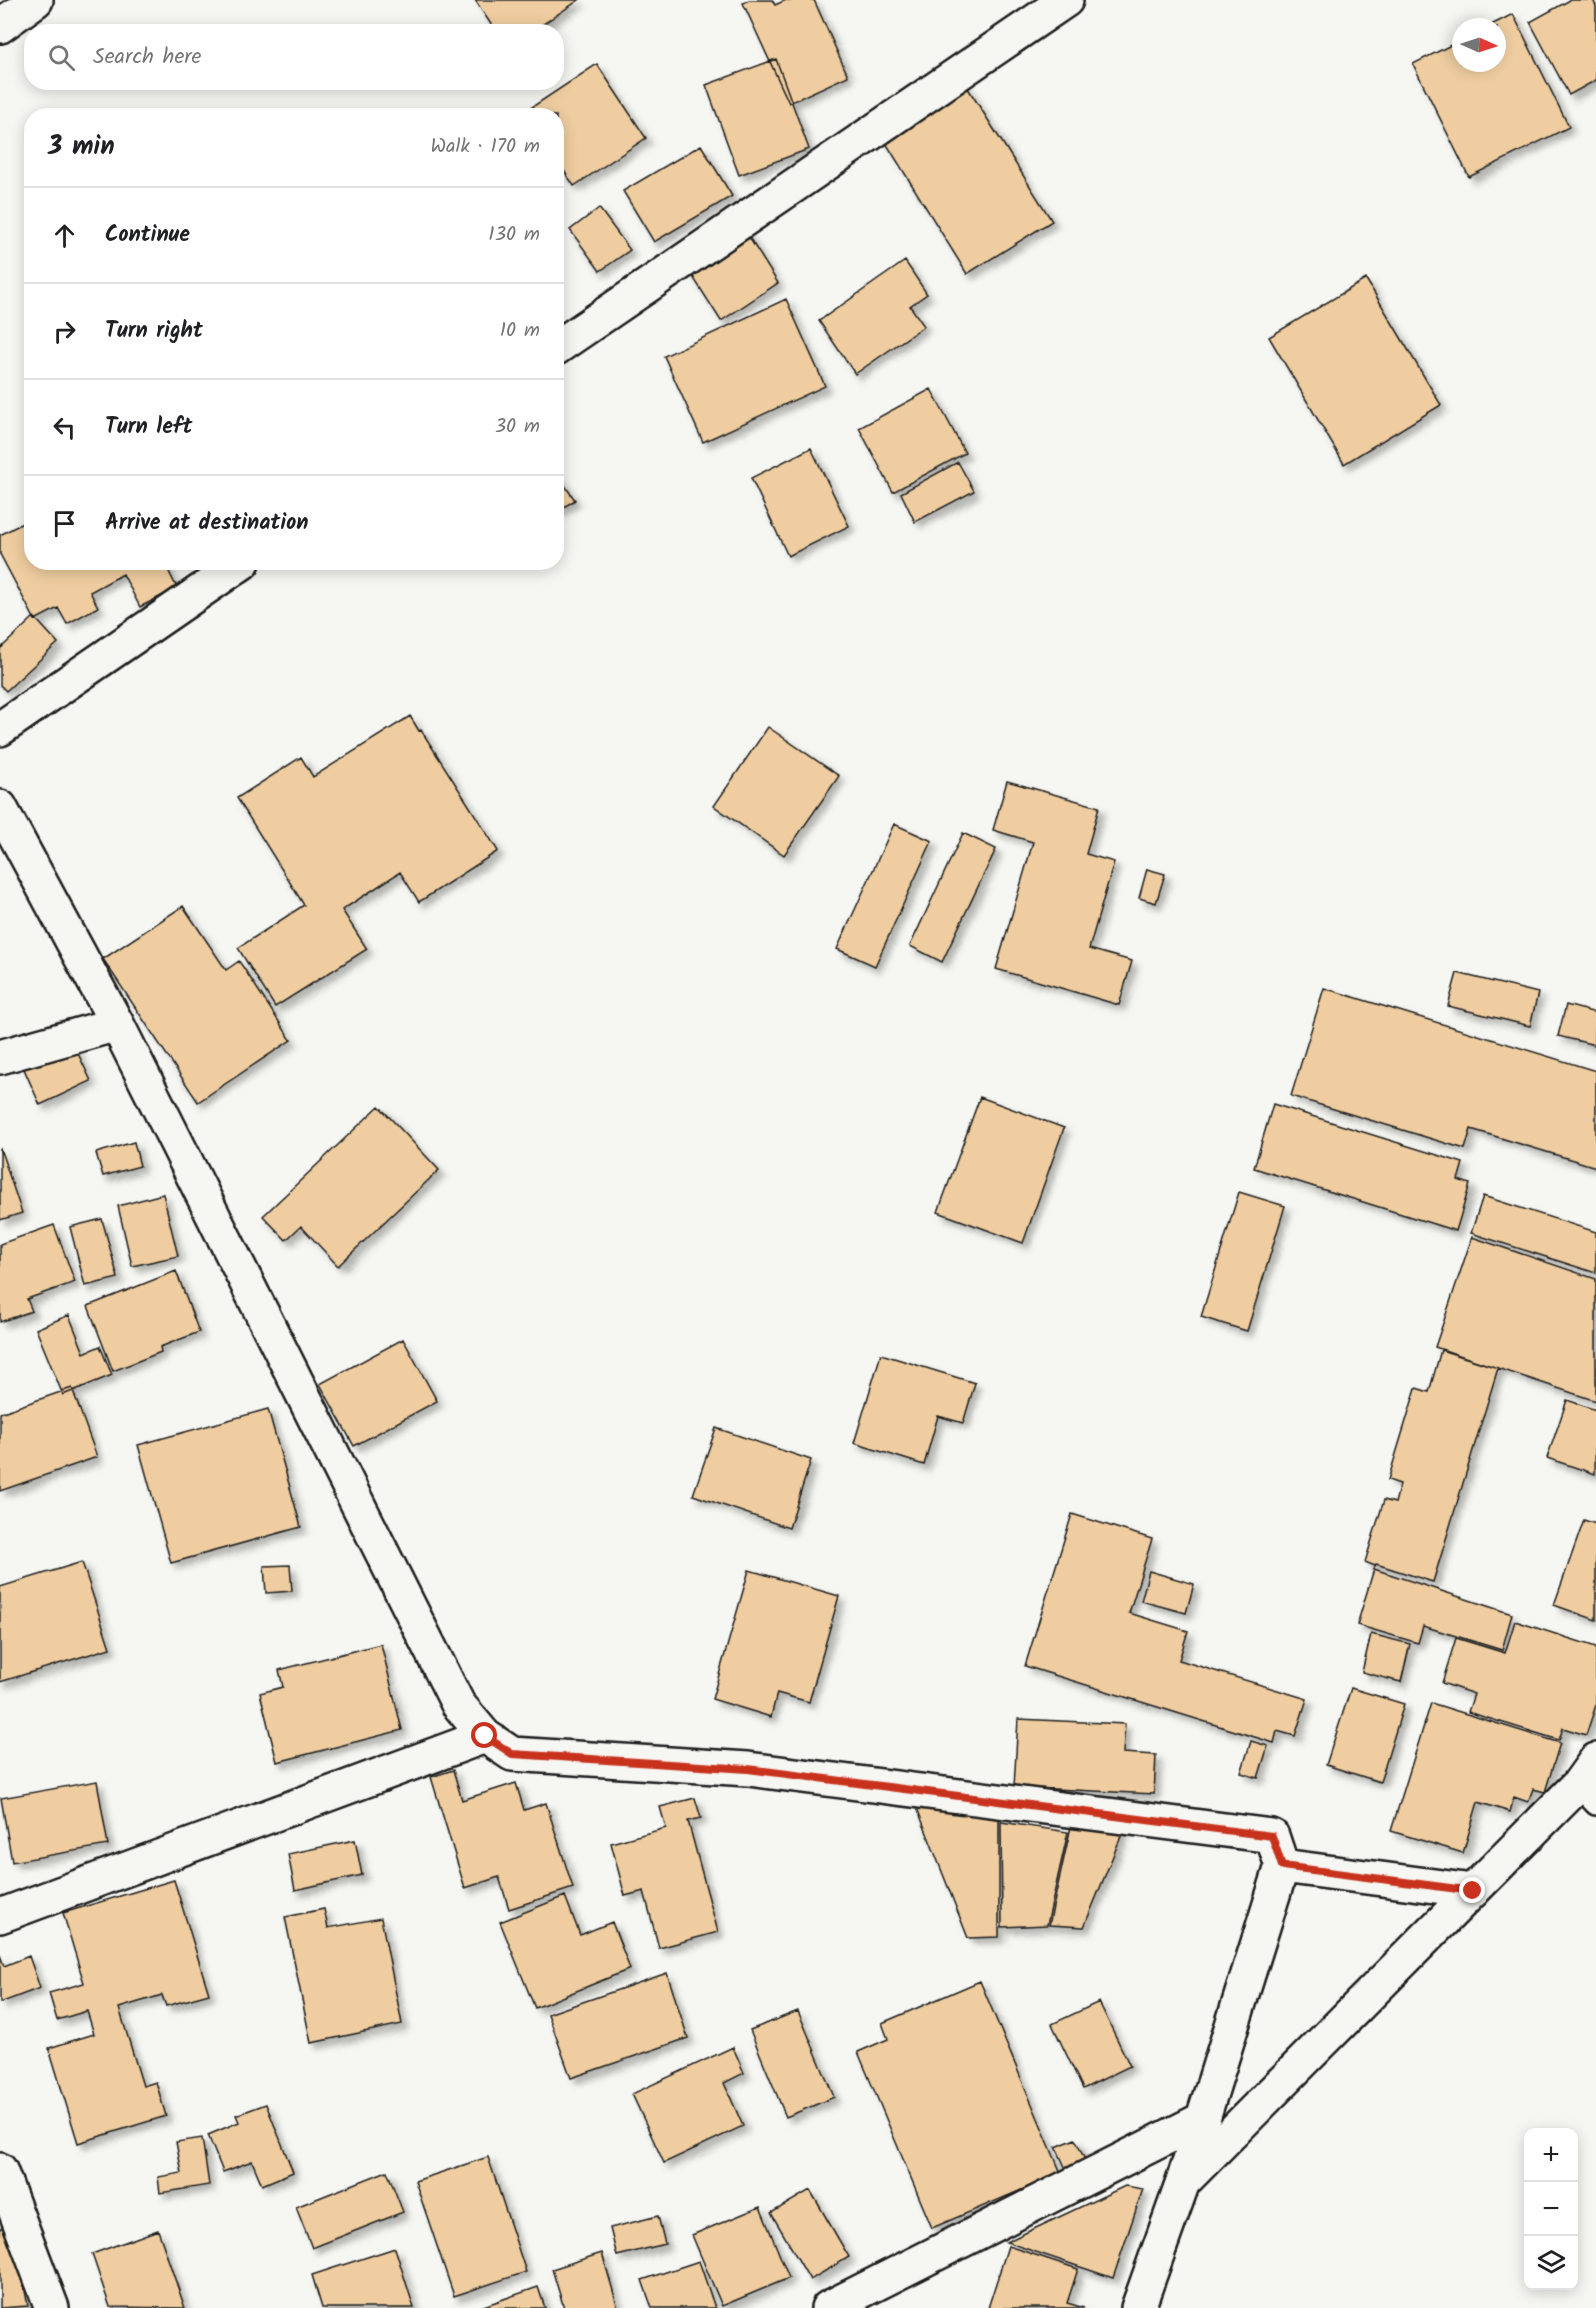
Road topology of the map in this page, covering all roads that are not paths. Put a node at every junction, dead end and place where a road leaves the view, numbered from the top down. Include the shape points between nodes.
1 (36, 0) edge
2 (1066, 0) edge
3 (0, 26) edge
4 (564, 343) edge
5 (231, 570) edge
6 (0, 729) edge
7 (0, 807) edge
8 (117, 1024) junction
9 (0, 1057) edge
10 (485, 1736) junction
11 (1590, 1783) edge
12 (1282, 1866) junction
13 (1473, 1891) junction
14 (0, 1916) edge
15 (1203, 2119) junction
16 (0, 2170) edge
17 (1184, 2182) junction
18 (52, 2308) edge
19 (828, 2308) edge
20 (1138, 2308) edge

1 - 3 street
2 - 4 street
5 - 6 street
7 - 8 street
8 - 9 street
8 - 10 street via 458,1704
10 - 12 street via 512,1754 748,1769 1272,1836
10 - 14 street
11 - 13 street
12 - 13 street
12 - 15 street
13 - 17 street
15 - 17 street
15 - 19 street
16 - 18 street
17 - 20 street

